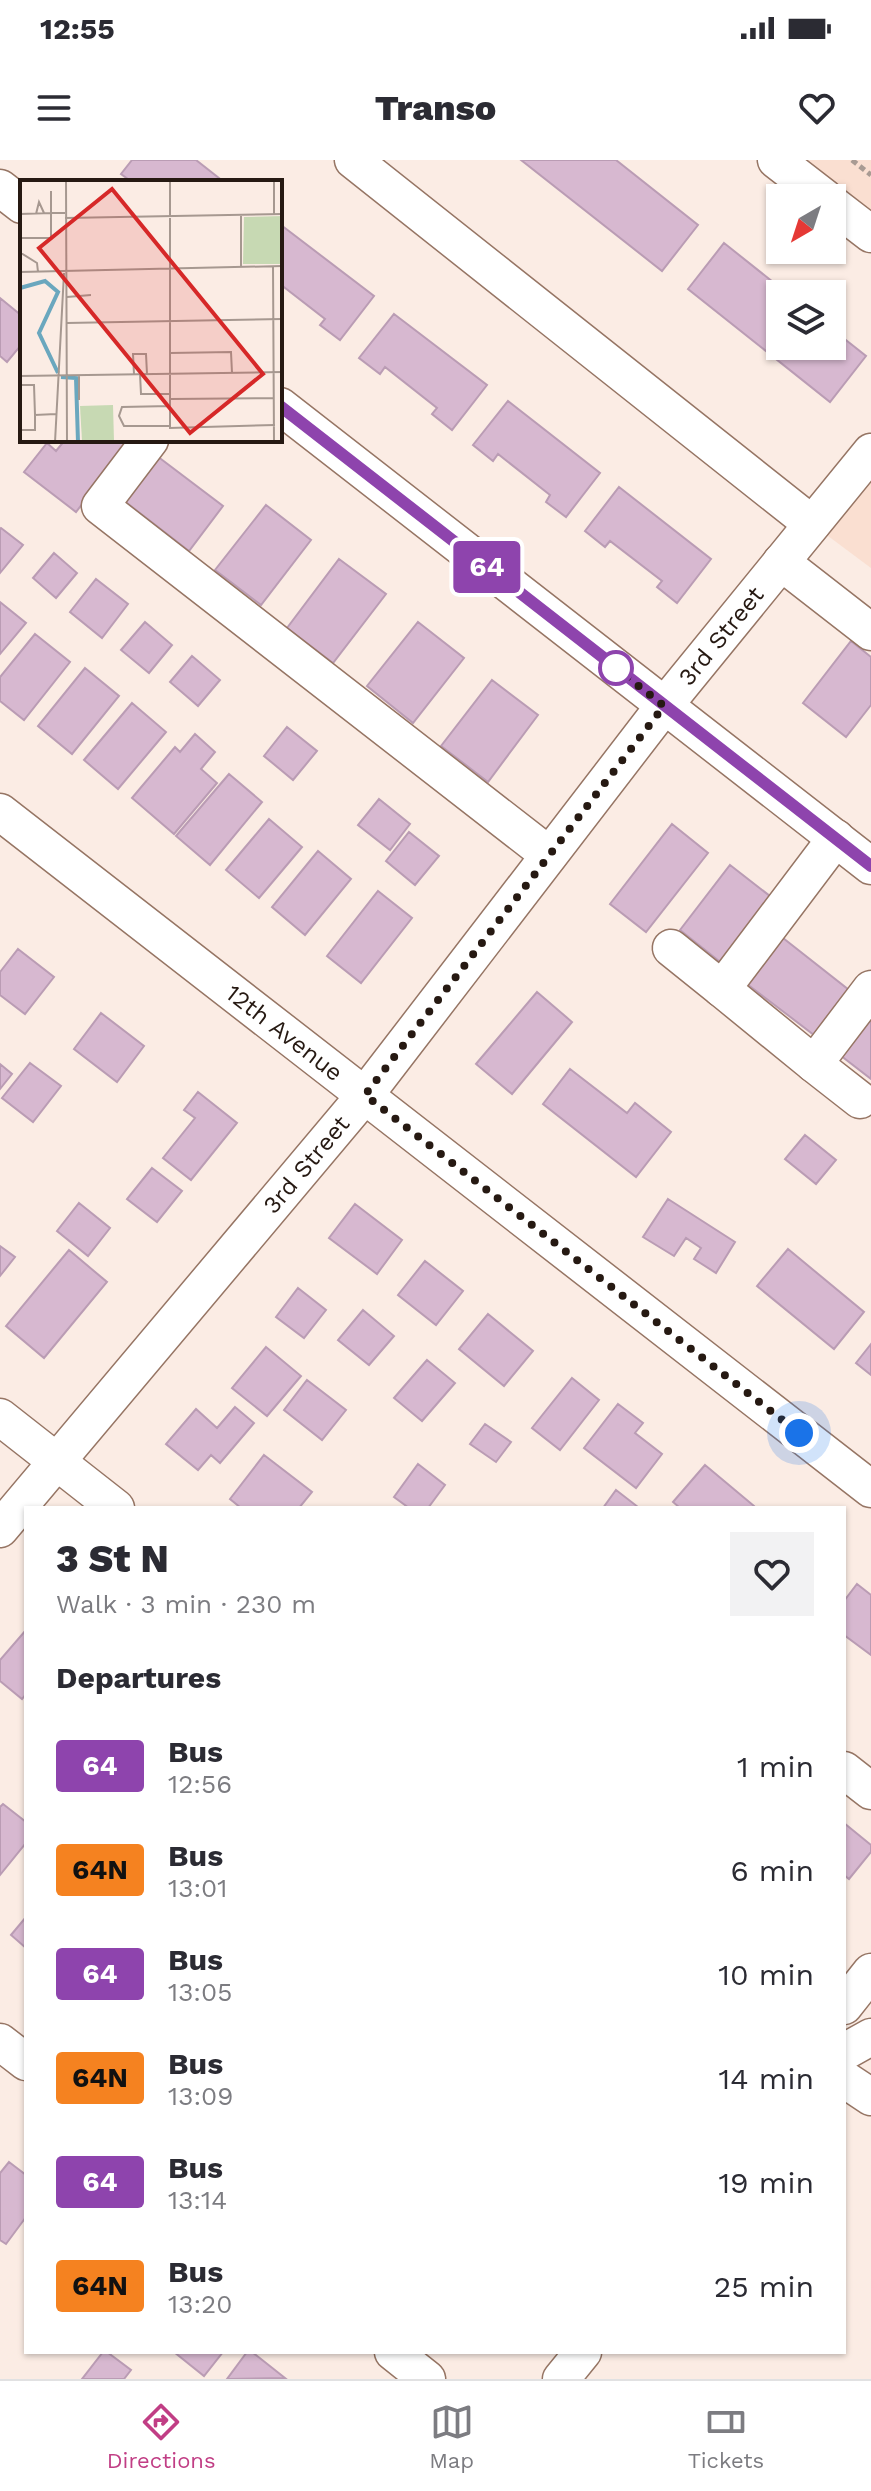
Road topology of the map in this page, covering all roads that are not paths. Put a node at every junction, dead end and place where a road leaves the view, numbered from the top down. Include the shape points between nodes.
1 (353, 160) edge
2 (776, 160) edge
3 (807, 184) edge
4 (0, 188) edge
5 (20, 203) edge
6 (846, 215) edge
7 (871, 234) edge
8 (282, 408) edge
9 (148, 442) edge
10 (866, 469) edge
11 (812, 524) junction
12 (781, 562) junction
13 (871, 632) edge
14 (664, 706) junction
15 (0, 812) edge
16 (836, 838) junction
17 (549, 855) junction
18 (871, 866) edge
19 (671, 948) dead end
20 (722, 989) junction
21 (871, 989) edge
22 (814, 1064) junction
23 (365, 1095) junction
24 (860, 1100) dead end
25 (0, 1417) edge
26 (55, 1460) junction
27 (871, 1489) edge
28 (113, 1506) edge
29 (0, 1529) edge
30 (846, 1772) edge
31 (871, 1791) edge
32 (871, 1972) edge
33 (846, 2003) edge
34 (871, 2037) edge
35 (0, 2042) edge
36 (846, 2051) edge
37 (24, 2060) edge
38 (846, 2080) edge
39 (871, 2097) edge
40 (396, 2354) edge
41 (581, 2354) edge
42 (427, 2379) edge
43 (561, 2379) edge

1 - 11 street
2 - 3 street
4 - 5 street
6 - 7 street
8 - 14 street
9 - 17 street via 100,506
10 - 11 street, 3rd Street
11 - 12 street, 3rd Street
12 - 13 street
12 - 14 street, 3rd Street
14 - 16 street
14 - 17 street, 3rd Street
15 - 23 street, 12th Avenue
16 - 18 street
16 - 20 street
17 - 23 street, 3rd Street
19 - 20 street
20 - 22 street
21 - 22 street
22 - 24 street
23 - 26 street, 3rd Street
23 - 27 street, 12th Avenue
25 - 26 street
26 - 28 street
26 - 29 street, 3rd Street
30 - 31 street
32 - 33 street
34 - 36 street
35 - 37 street
38 - 39 street
40 - 42 street
41 - 43 street

